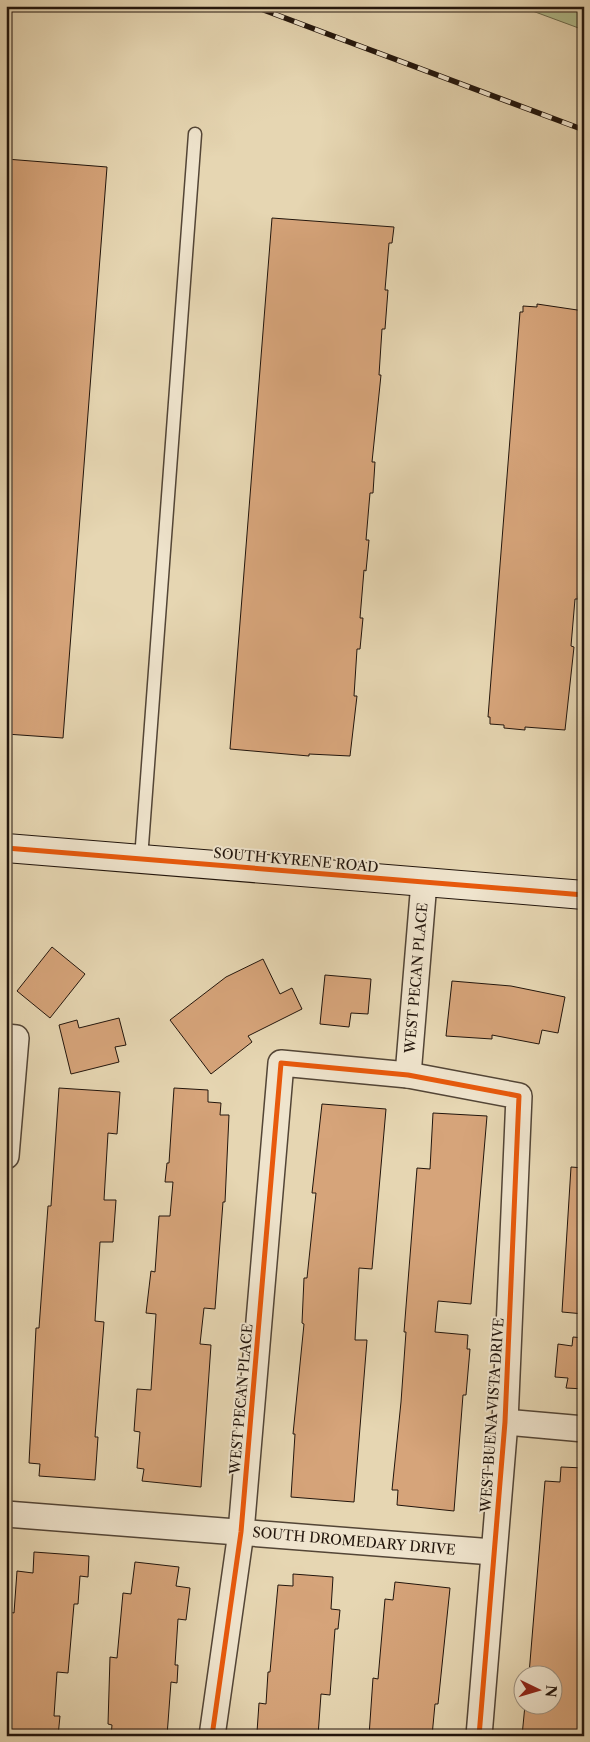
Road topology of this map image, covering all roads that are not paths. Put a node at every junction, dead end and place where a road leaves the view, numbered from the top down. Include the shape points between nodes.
1 (195, 134) dead end
2 (6, 848) edge
3 (141, 859) junction
4 (424, 882) junction
5 (584, 895) edge
6 (11, 1038) edge
7 (408, 1075) junction
8 (6, 1156) edge
9 (505, 1422) junction
10 (584, 1429) edge
11 (6, 1514) edge
12 (240, 1532) junction
13 (493, 1552) junction
14 (212, 1736) edge
15 (479, 1736) edge

1 - 3 lane
2 - 3 main road, SOUTH KYRENE ROAD
3 - 4 main road, SOUTH KYRENE ROAD
4 - 5 main road, SOUTH KYRENE ROAD
4 - 7 street, WEST PECAN PLACE
6 - 8 street
7 - 9 street, WEST BUENA VISTA DRIVE via 519,1096
7 - 12 street, WEST PECAN PLACE via 280,1063
9 - 10 street
9 - 13 street, WEST BUENA VISTA DRIVE
11 - 12 street, SOUTH DROMEDARY DRIVE
12 - 13 street, SOUTH DROMEDARY DRIVE
12 - 14 street, WEST PECAN PLACE
13 - 15 street, WEST BUENA VISTA DRIVE

